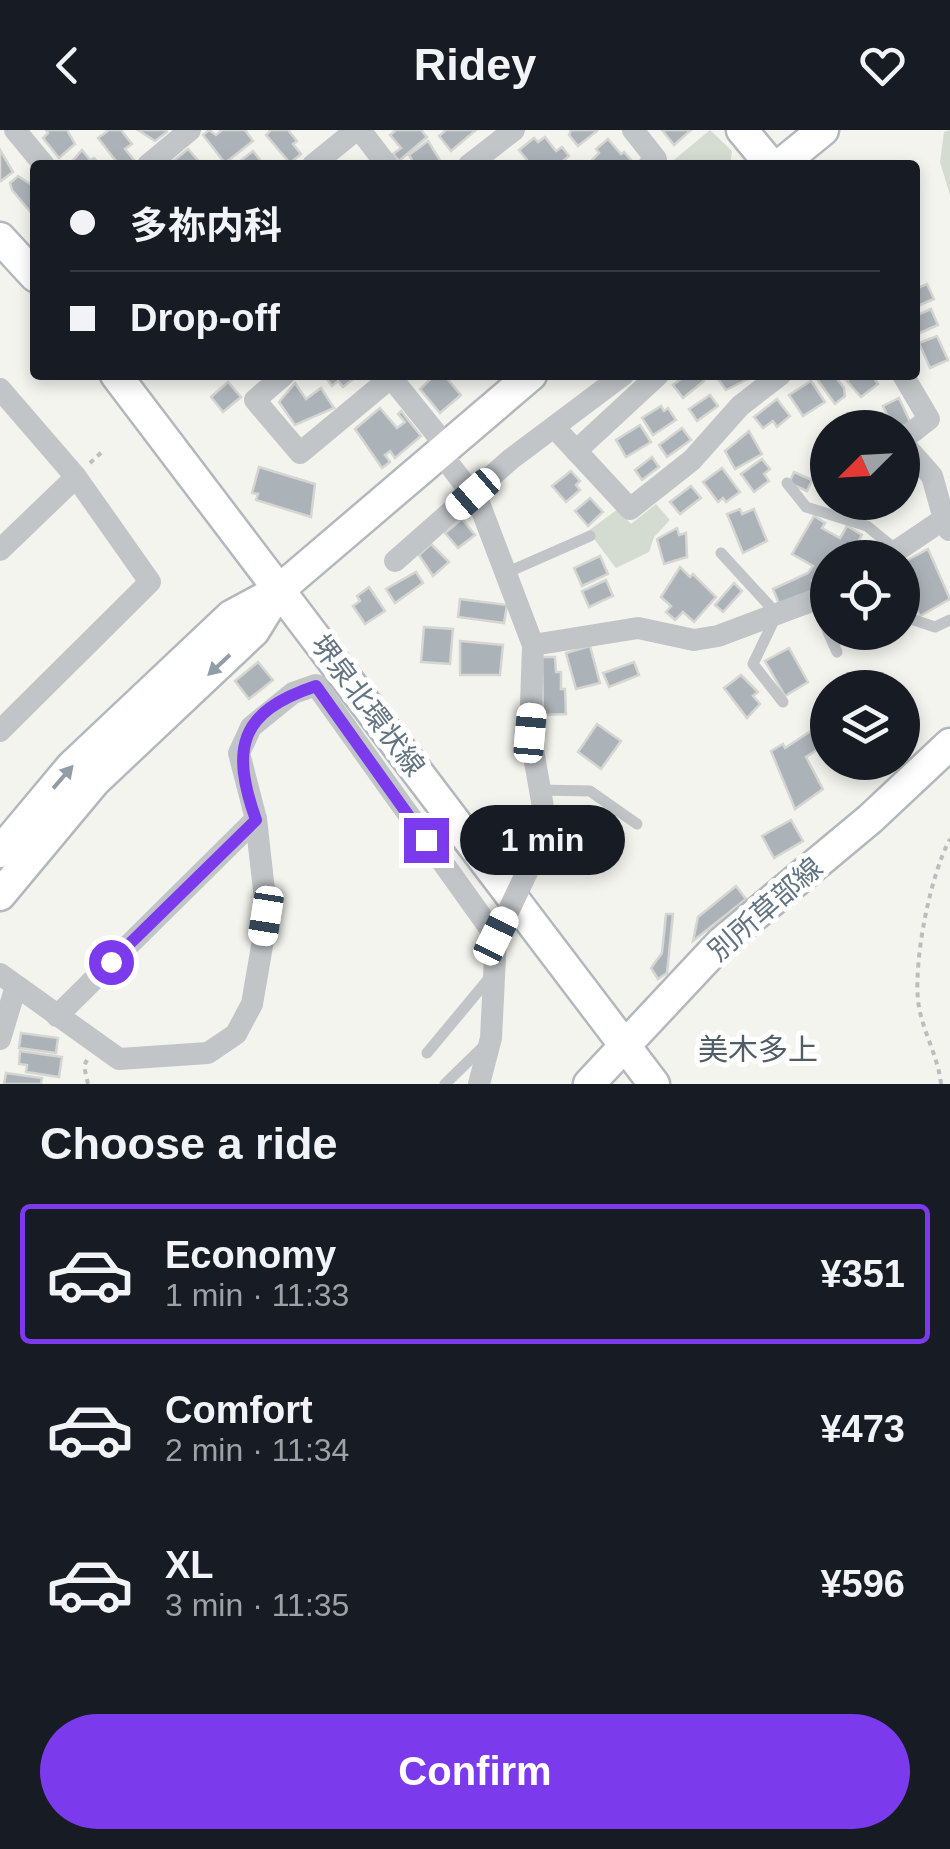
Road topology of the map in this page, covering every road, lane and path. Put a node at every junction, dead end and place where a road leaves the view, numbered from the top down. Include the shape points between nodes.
1 (190, 130) edge
2 (358, 130) edge
3 (514, 130) edge
4 (633, 130) edge
5 (742, 130) edge
6 (823, 130) edge
7 (19, 132) edge
8 (40, 160) edge
9 (154, 160) edge
10 (319, 160) edge
11 (383, 160) edge
12 (475, 160) edge
13 (655, 160) edge
14 (766, 160) edge
15 (786, 160) edge
16 (0, 238) edge
17 (30, 271) edge
18 (120, 380) edge
19 (278, 380) edge
20 (386, 380) edge
21 (394, 380) edge
22 (525, 380) edge
23 (615, 380) edge
24 (653, 380) edge
25 (774, 380) edge
26 (907, 380) edge
27 (0, 390) edge
28 (554, 427) junction
29 (920, 427) edge
30 (442, 448) junction
31 (576, 451) junction
32 (920, 462) edge
33 (76, 477) junction
34 (787, 483) dead end
35 (473, 494) junction
36 (947, 525) edge
37 (590, 536) dead end
38 (879, 540) edge
39 (917, 540) edge
40 (0, 550) edge
41 (722, 552) dead end
42 (395, 561) dead end
43 (506, 573) junction
44 (280, 590) junction
45 (810, 602) edge
46 (777, 614) junction
47 (950, 620) edge
48 (920, 623) edge
49 (533, 644) junction
50 (783, 702) dead end
51 (0, 732) edge
52 (950, 744) edge
53 (540, 790) junction
54 (256, 820) junction
55 (636, 824) dead end
56 (950, 839) edge
57 (0, 852) edge
58 (0, 895) edge
59 (496, 936) junction
60 (494, 972) junction
61 (8, 980) edge
62 (57, 1016) junction
63 (0, 1038) edge
64 (491, 1038) junction
65 (626, 1048) junction
66 (427, 1054) dead end
67 (446, 1084) edge
68 (479, 1084) edge
69 (590, 1084) edge
70 (654, 1084) edge
71 (941, 1084) edge

1 - 9 street
2 - 10 street
2 - 11 street
3 - 12 street
4 - 13 street
5 - 14 main road
6 - 15 main road
7 - 8 street
16 - 17 main road
18 - 44 main road, 堺泉北環状線
19 - 20 street via 254,400 300,454
21 - 30 street
22 - 30 main road
23 - 28 street
24 - 31 street
25 - 31 street via 630,509
26 - 29 street via 929,420
27 - 33 street
28 - 31 street
28 - 35 street
30 - 35 street
30 - 44 main road
32 - 36 street via 932,476
33 - 40 street
33 - 51 street via 150,582
34 - 38 lane via 806,507 867,526
35 - 42 street
35 - 43 street
36 - 39 street
37 - 43 lane
41 - 46 lane
43 - 49 street
57 -> 44 main road via 71,767 231,616
44 -> 58 main road via 254,631 94,781
44 - 65 main road, 堺泉北環状線
45 - 46 street
46 - 49 street via 694,640 638,628
46 - 50 lane via 753,664
47 - 48 lane via 935,628
49 - 53 street via 530,733
52 - 65 main road, 別所草部線 via 721,944
53 - 55 lane via 590,791
53 - 59 street, bridge via 547,830
54 - 59 street via 242,769 245,740 251,727 293,693 316,686
54 - 62 street
54 - 62 street via 266,916 252,1004 236,1034 208,1053 119,1059
56 - 71 path via 924,930 918,1000
59 - 60 street
60 - 64 street
60 - 66 lane
61 - 62 street
61 - 63 street
64 - 67 lane
64 - 68 street
65 - 69 main road, 別所草部線
65 - 70 main road, 堺泉北環状線

